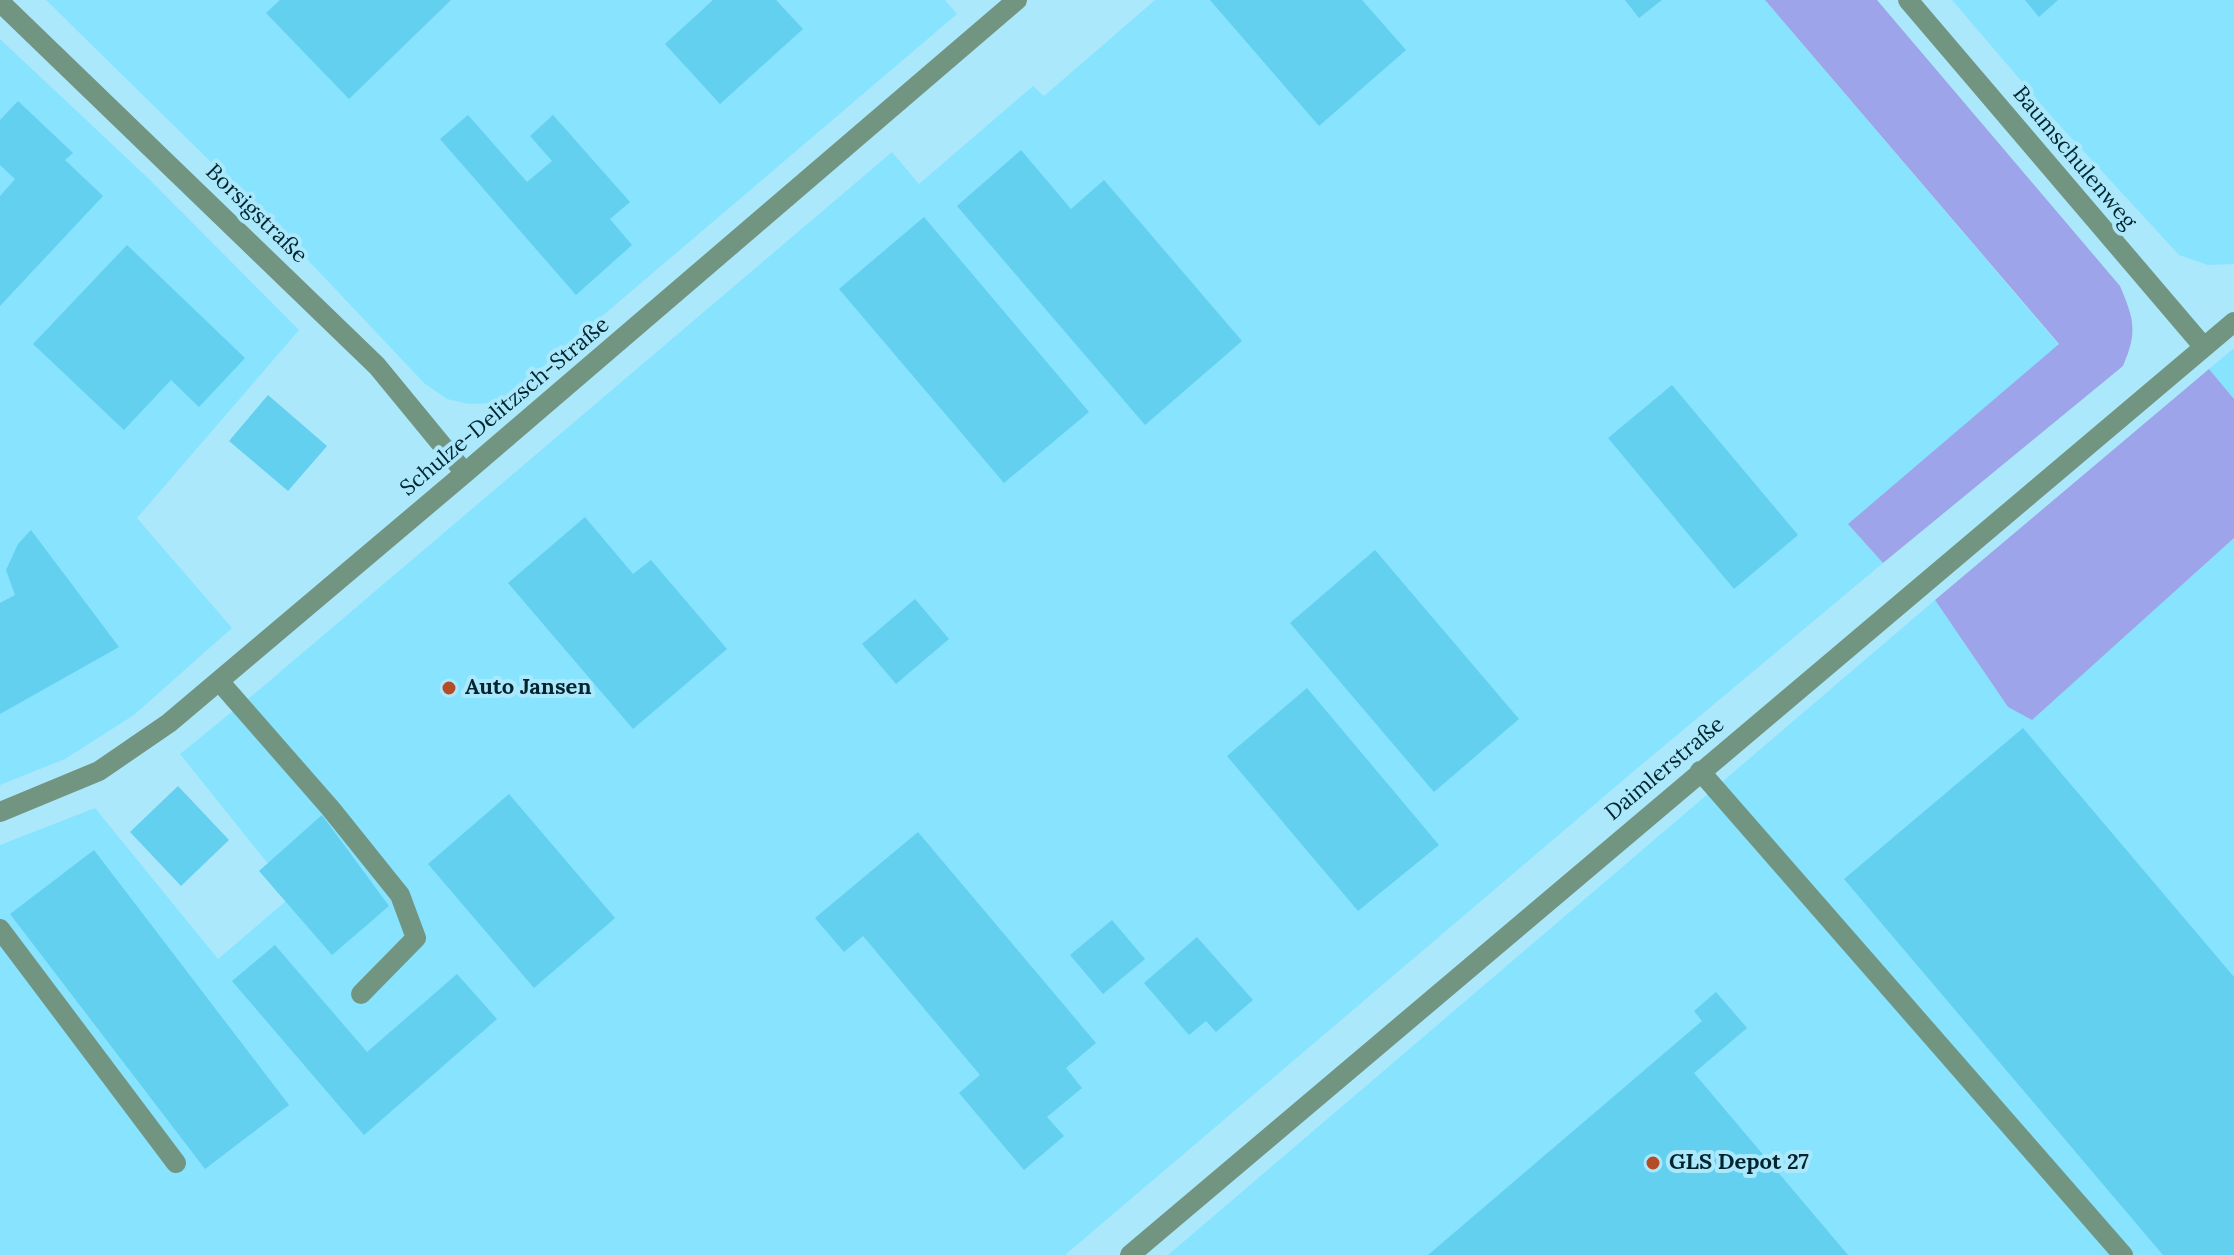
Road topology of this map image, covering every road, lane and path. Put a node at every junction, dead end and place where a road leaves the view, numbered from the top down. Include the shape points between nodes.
1 (1017, 0) edge
2 (1908, 0) edge
3 (0, 2) edge
4 (2234, 322) edge
5 (2203, 346) junction
6 (465, 473) junction
7 (219, 681) junction
8 (1700, 771) junction
9 (0, 812) edge
10 (0, 929) edge
11 (361, 994) dead end
12 (176, 1163) dead end
13 (1130, 1255) edge
14 (2123, 1255) edge

1 - 6 street, Schulze-Delitzsch-Straße
2 - 5 street, Baumschulenweg
3 - 6 street, Borsigstraße via 377,366
4 - 5 street, Daimlerstraße
5 - 8 street, Daimlerstraße
6 - 7 street, Schulze-Delitzsch-Straße
7 - 9 street, Schulze-Delitzsch-Straße via 99,771
7 - 11 street via 400,895 416,938
8 - 13 street, Daimlerstraße
8 - 14 street
10 - 12 street

